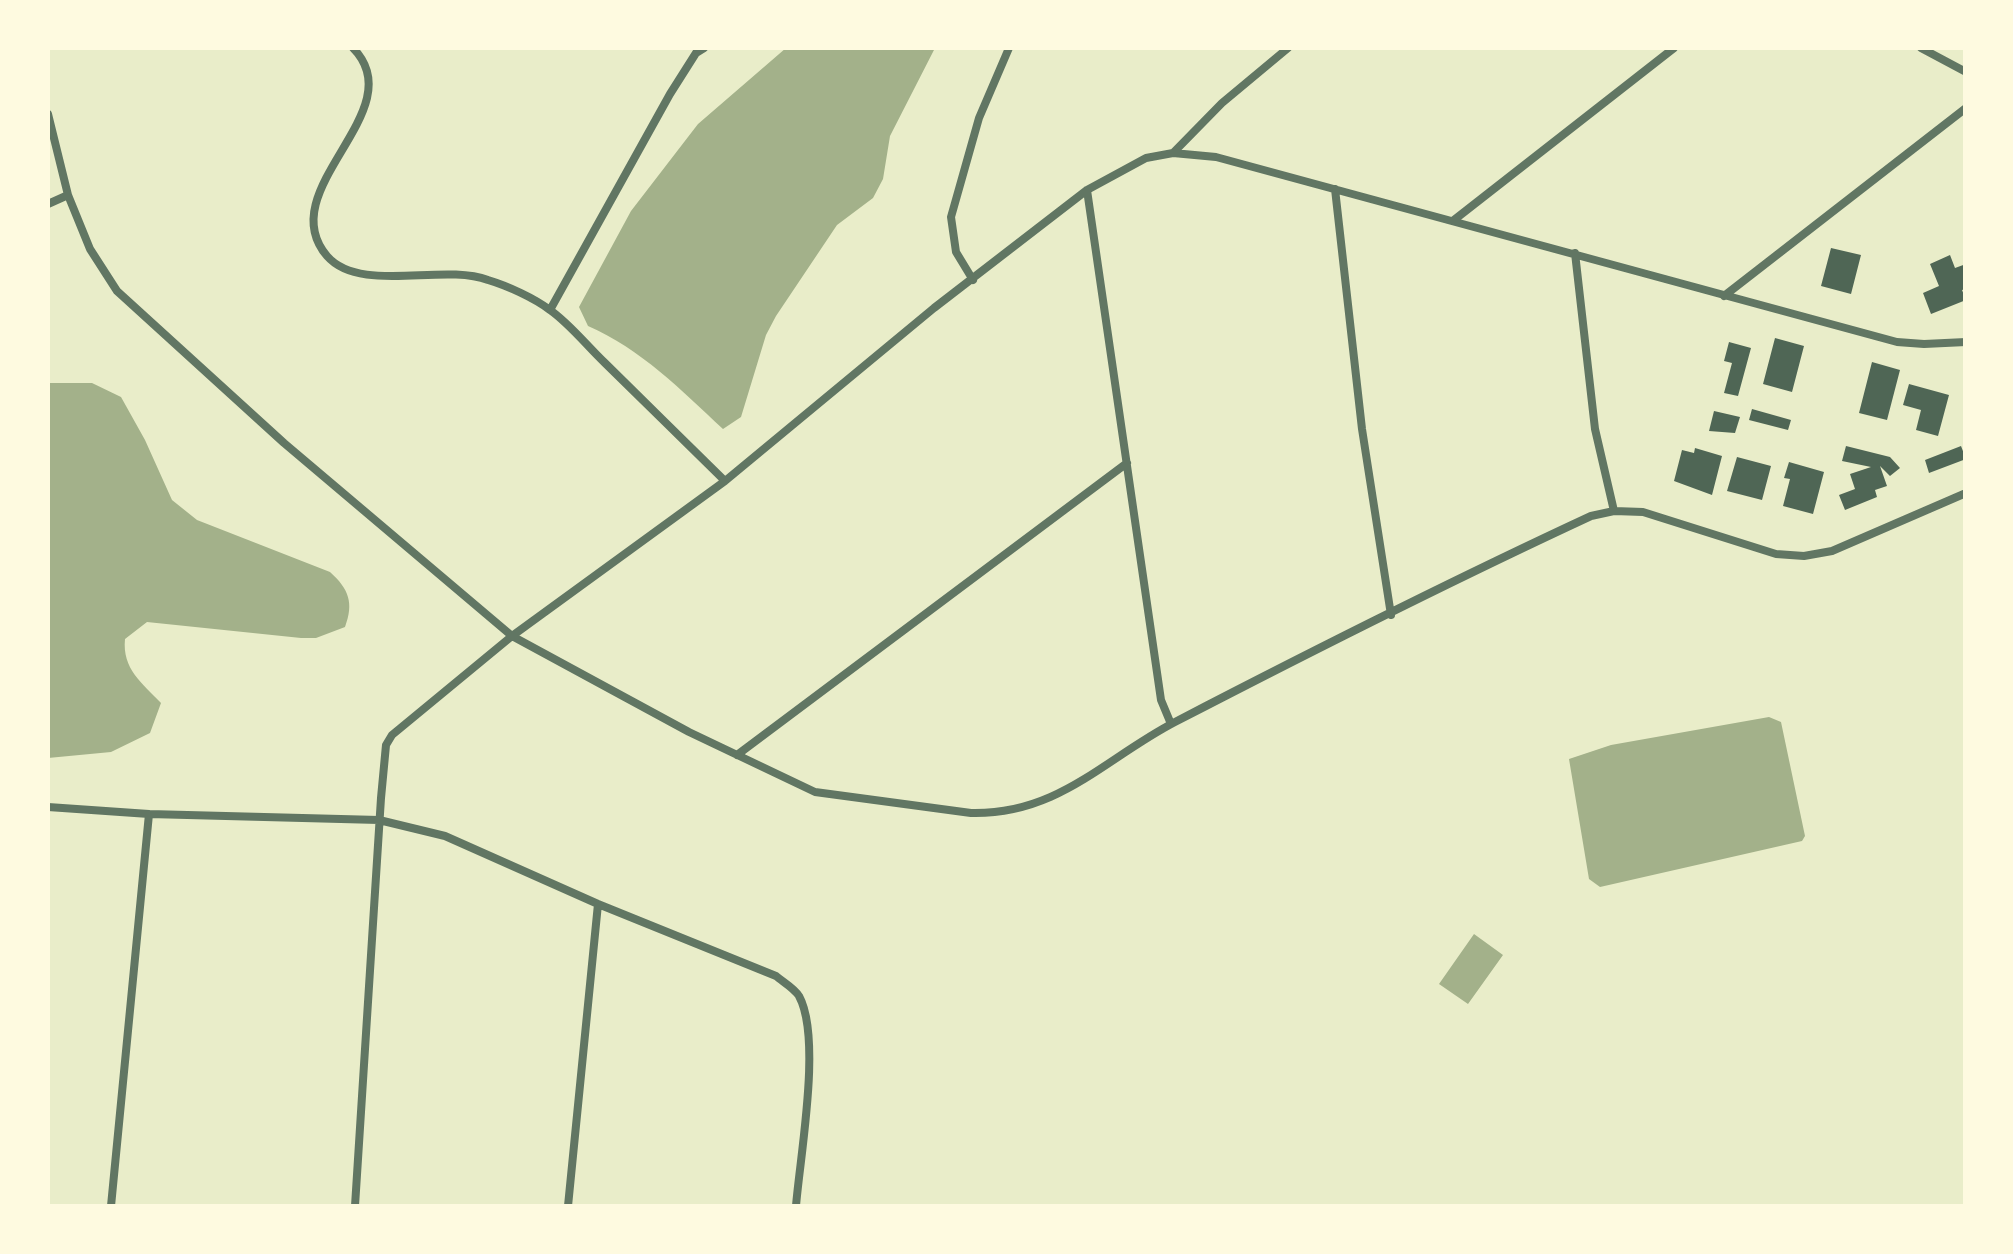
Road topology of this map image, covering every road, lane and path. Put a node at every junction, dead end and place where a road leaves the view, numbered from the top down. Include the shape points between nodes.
1 (352, 48) edge
2 (704, 48) edge
3 (1008, 48) edge
4 (1288, 48) edge
5 (1674, 48) edge
6 (1921, 48) edge
7 (1966, 72) edge
8 (1966, 108) edge
9 (48, 114) edge
10 (1173, 153) junction
11 (1335, 189) junction
12 (1087, 190) junction
13 (68, 195) junction
14 (48, 204) edge
15 (1454, 220) junction
16 (1575, 253) junction
17 (974, 280) junction
18 (1724, 296) junction
19 (550, 310) junction
20 (1966, 342) edge
21 (1127, 463) junction
22 (724, 481) junction
23 (1966, 494) edge
24 (1614, 510) junction
25 (1391, 615) junction
26 (512, 636) junction
27 (1170, 724) junction
28 (737, 755) junction
29 (48, 807) edge
30 (149, 814) junction
31 (380, 820) junction
32 (598, 904) junction
33 (111, 1206) edge
34 (355, 1206) edge
35 (568, 1206) edge
36 (796, 1206) edge

1 - 19 street via 369,89 315,205 313,224 329,258 362,275 488,279
2 - 19 street via 670,94
3 - 17 street via 979,118 951,218 956,252
4 - 10 street
5 - 15 street
6 - 7 street
8 - 18 street
9 - 13 street
10 - 11 street
10 - 12 street via 1146,158
11 - 15 street
11 - 25 street
12 - 17 street
12 - 21 street
13 - 14 street
13 - 26 street via 117,291 257,420
15 - 16 street
16 - 18 street
16 - 24 street via 1595,429
17 - 22 street
18 - 20 street via 1897,342
19 - 22 street
21 - 27 street
21 - 28 street
22 - 26 street
23 - 24 street via 1832,551 1804,556 1776,554 1670,518
24 - 25 street
25 - 27 street
26 - 28 street
26 - 31 street via 392,736
27 - 28 street via 1075,787 995,814 815,792
29 - 30 street
30 - 31 street
30 - 33 street
31 - 32 street via 445,836
31 - 34 street
32 - 35 street
32 - 36 street via 760,968 798,993 809,1047

